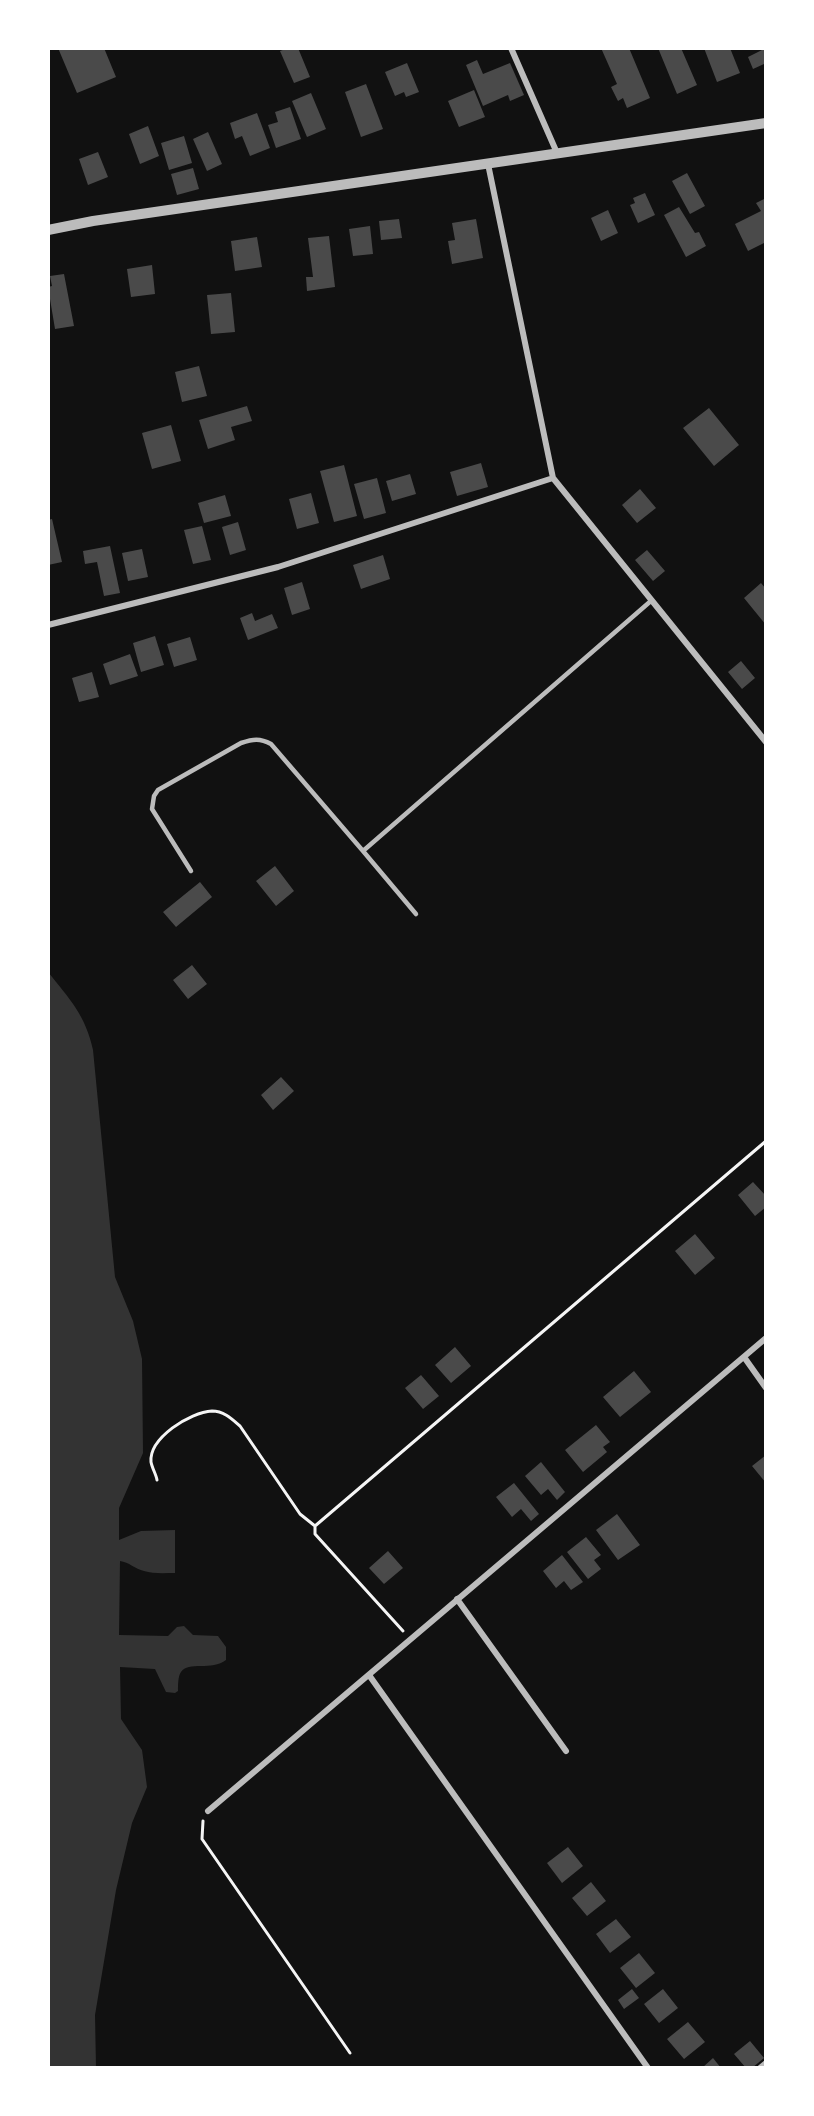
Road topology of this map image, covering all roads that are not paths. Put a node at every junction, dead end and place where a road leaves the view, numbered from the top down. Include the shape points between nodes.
1 (511, 48) edge
2 (766, 123) edge
3 (557, 153) junction
4 (488, 164) junction
5 (48, 230) edge
6 (553, 478) junction
7 (652, 600) junction
8 (48, 625) edge
9 (766, 742) edge
10 (363, 851) junction
11 (191, 871) dead end
12 (416, 914) dead end
13 (766, 1338) edge
14 (744, 1357) junction
15 (766, 1388) edge
16 (457, 1599) junction
17 (369, 1675) junction
18 (566, 1751) dead end
19 (208, 1811) road end
20 (766, 2063) edge
21 (648, 2068) edge
22 (760, 2068) edge

1 - 3 street
2 - 3 street
3 - 4 street
4 - 5 street
4 - 6 street
6 - 7 street
6 - 8 street via 278,567
7 - 9 street
7 - 10 lane
10 - 11 lane via 271,744 252,739 158,790 154,796 152,809
10 - 12 lane
13 - 14 street
14 - 15 street
14 - 16 street
16 - 17 street
16 - 18 street
17 - 19 street
17 - 21 street
20 - 22 street

